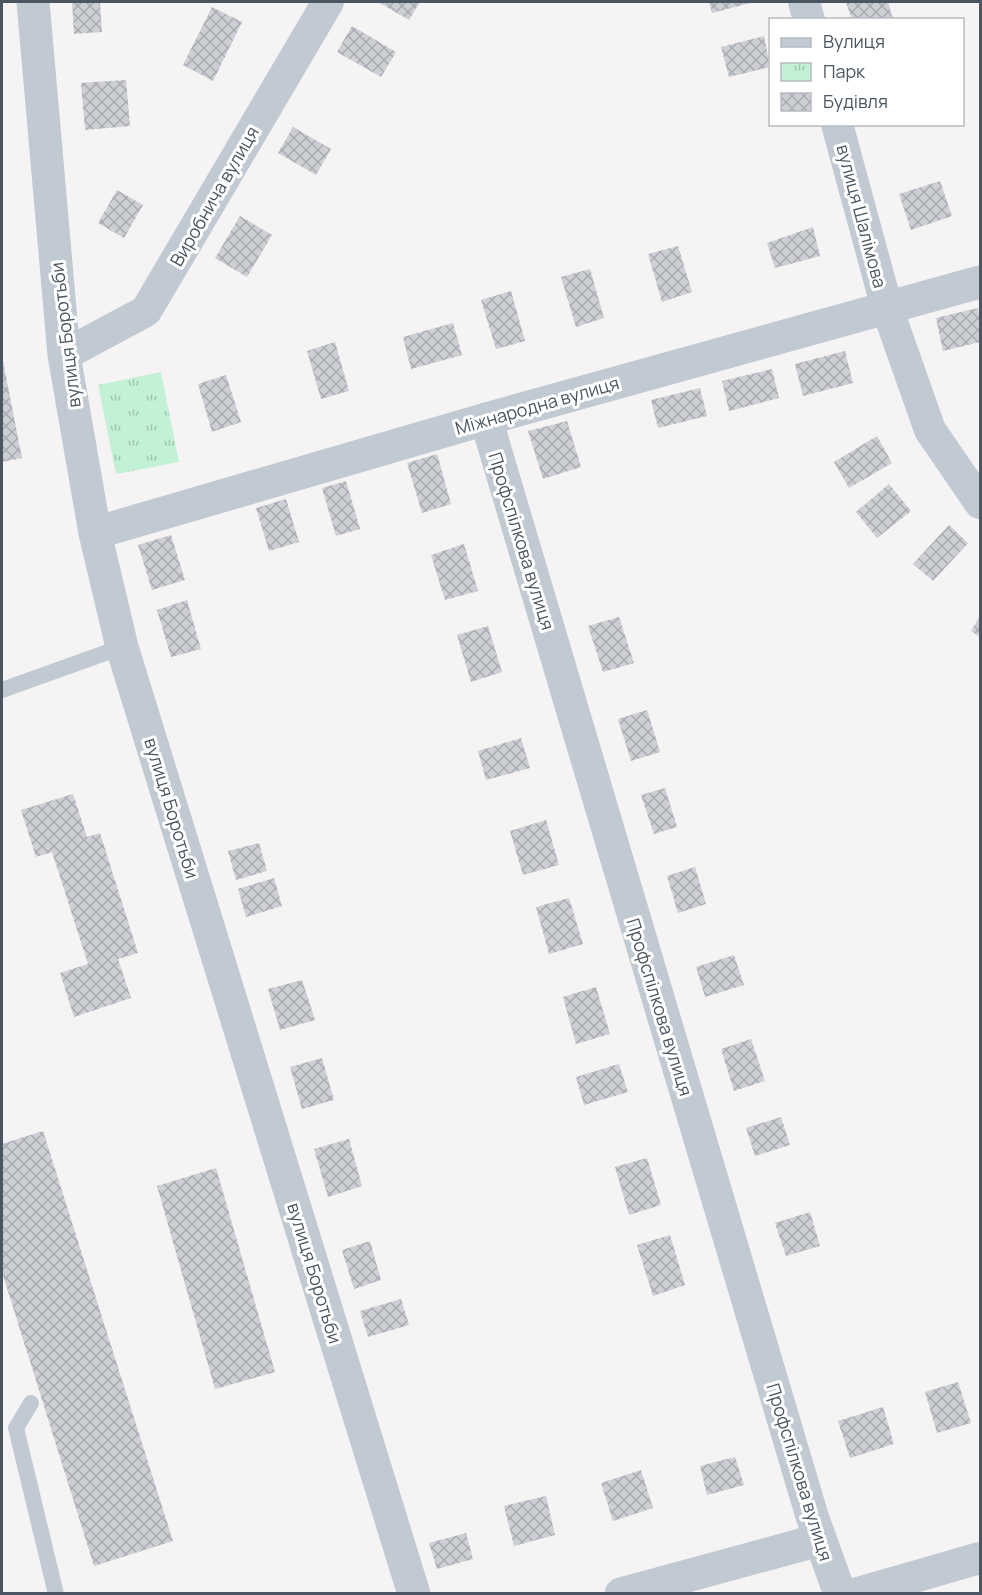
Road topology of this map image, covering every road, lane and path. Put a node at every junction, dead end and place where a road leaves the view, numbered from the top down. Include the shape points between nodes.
1 (33, 2) edge
2 (328, 2) edge
3 (804, 2) edge
4 (808, 18) edge
5 (838, 126) edge
6 (981, 282) edge
7 (887, 308) junction
8 (64, 355) junction
9 (486, 418) junction
10 (981, 503) edge
11 (95, 533) junction
12 (122, 646) junction
13 (2, 690) edge
14 (31, 1403) dead end
15 (819, 1540) junction
16 (981, 1558) edge
17 (56, 1593) edge
18 (414, 1593) edge
19 (621, 1593) edge
20 (840, 1593) edge
21 (855, 1593) edge

1 - 8 street, вулиця Боротьби
2 - 8 street, Виробнича вулиця via 146,311
3 - 4 street
5 - 7 street, вулиця Шалімова
6 - 7 street, Міжнародна вулиця
7 - 9 street, Міжнародна вулиця
7 - 10 street, вулиця Шалімова via 930,430
8 - 11 street, вулиця Боротьби
9 - 11 street, Міжнародна вулиця
9 - 15 street, Профспілкова вулиця
11 - 12 street, вулиця Боротьби
12 - 13 lane
12 - 18 street, вулиця Боротьби
14 - 17 lane via 16,1428
15 - 19 street
15 - 20 street, Профспілкова вулиця
16 - 21 street

